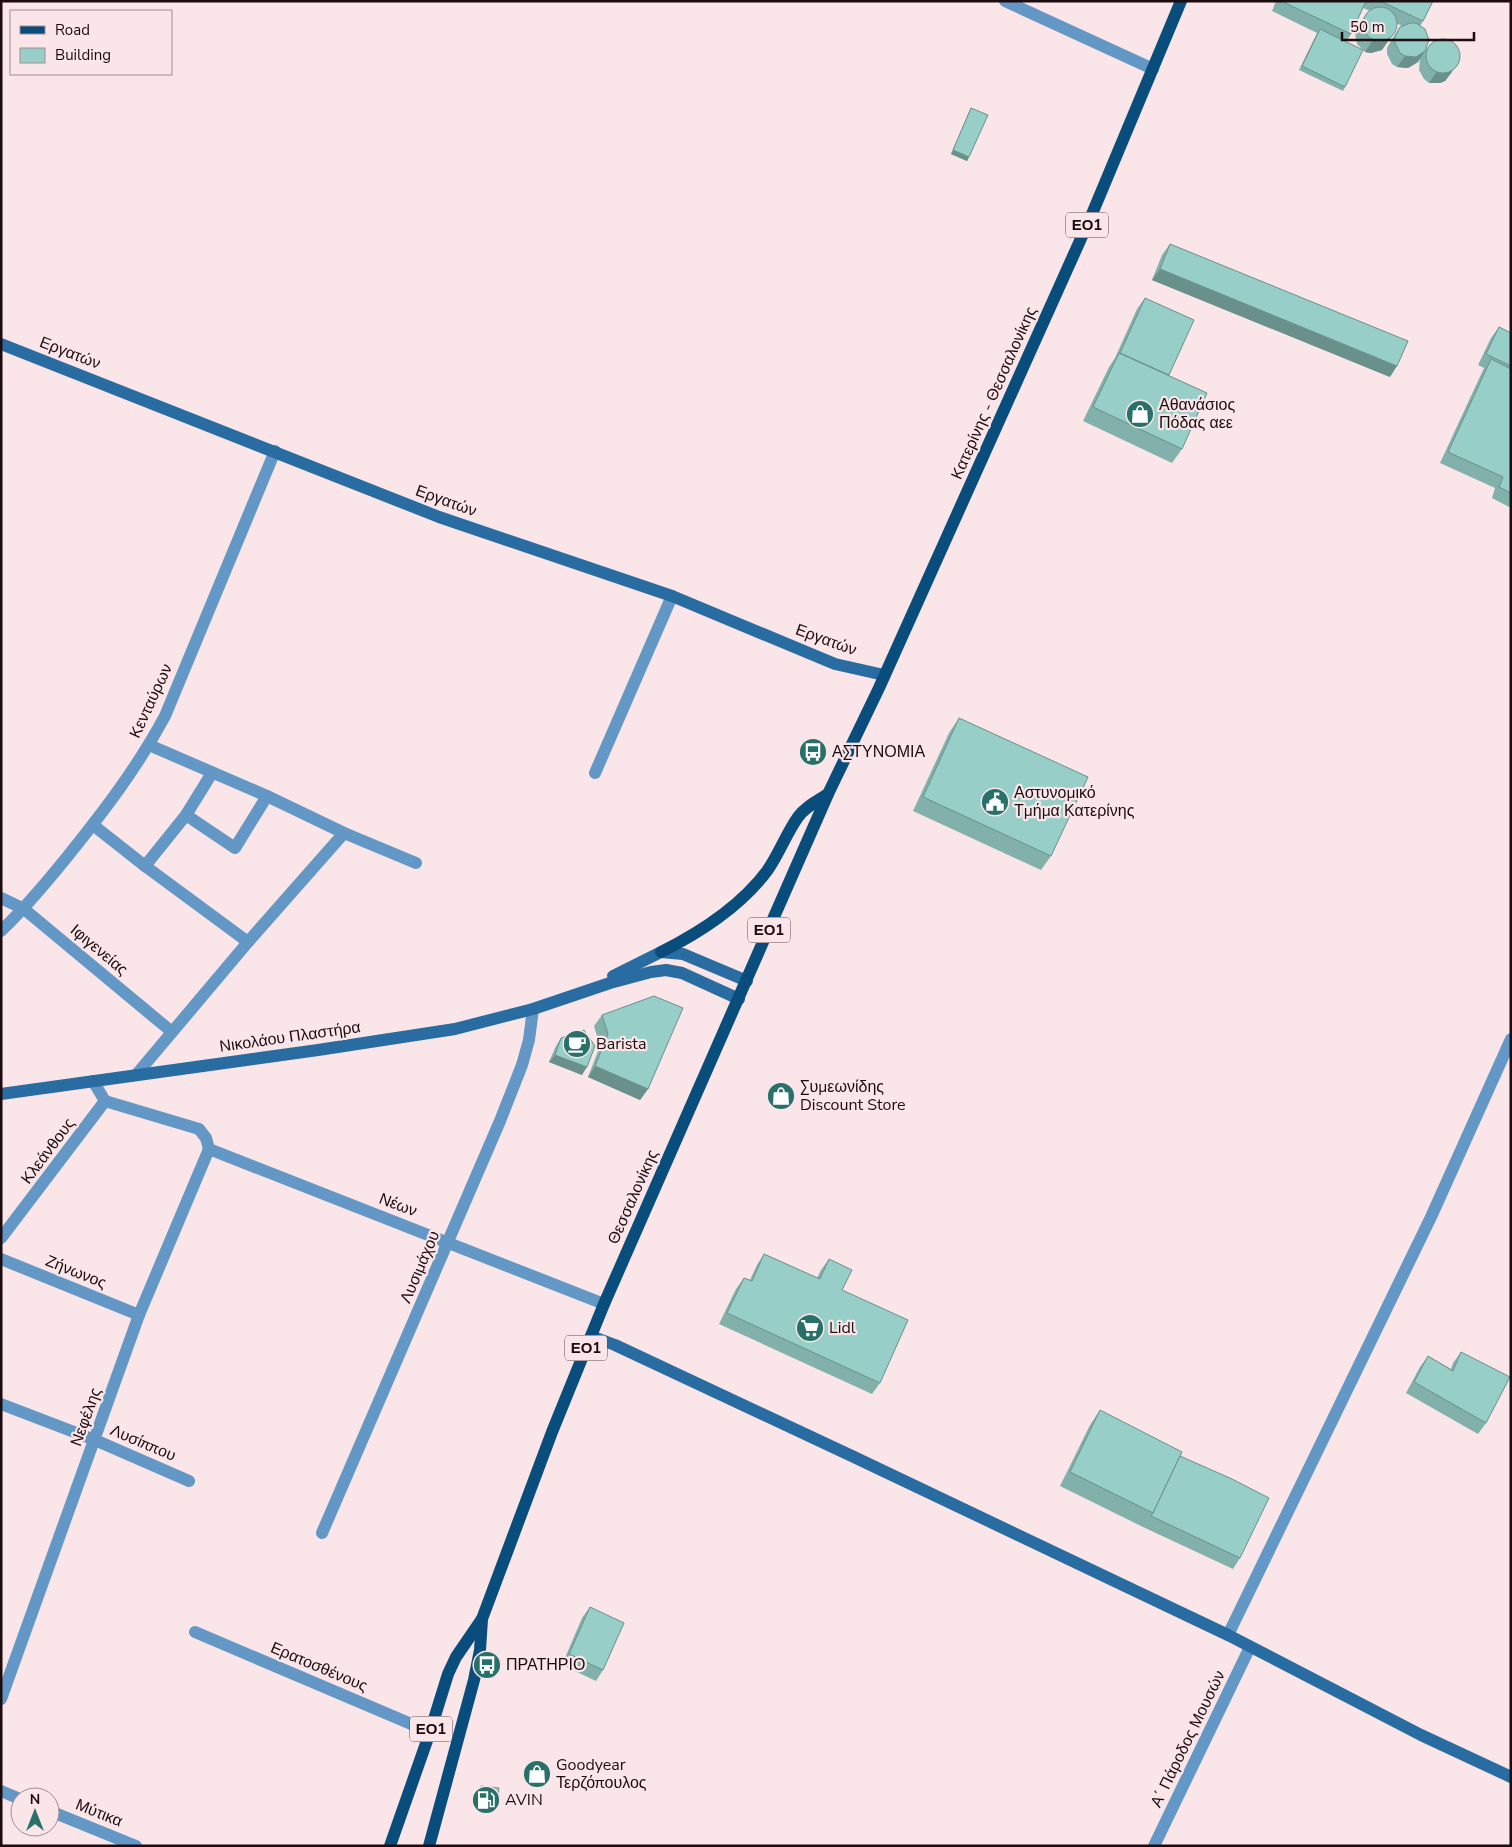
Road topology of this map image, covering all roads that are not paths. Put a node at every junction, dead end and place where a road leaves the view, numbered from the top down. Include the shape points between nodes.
1 (1005, 1) edge
2 (1181, 1) edge
3 (1153, 69) junction
4 (1, 344) edge
5 (275, 452) junction
6 (672, 596) junction
7 (884, 675) junction
8 (149, 745) junction
9 (212, 774) junction
10 (595, 774) dead end
11 (828, 794) junction
12 (267, 796) junction
13 (186, 815) junction
14 (93, 824) junction
15 (344, 833) junction
16 (416, 863) dead end
17 (144, 866) junction
18 (1, 898) edge
19 (24, 909) junction
20 (1, 931) edge
21 (248, 942) junction
22 (661, 952) junction
23 (747, 981) junction
24 (580, 993) junction
25 (739, 999) junction
26 (533, 1010) junction
27 (172, 1032) junction
28 (1511, 1039) edge
29 (136, 1075) junction
30 (93, 1081) junction
31 (1, 1094) edge
32 (105, 1101) junction
33 (208, 1149) junction
34 (1, 1238) edge
35 (448, 1242) junction
36 (1, 1259) edge
37 (604, 1304) junction
38 (139, 1316) junction
39 (591, 1336) junction
40 (1, 1404) edge
41 (95, 1440) junction
42 (189, 1481) dead end
43 (322, 1533) dead end
44 (482, 1618) junction
45 (195, 1632) dead end
46 (1228, 1635) junction
47 (1250, 1647) junction
48 (1, 1699) edge
49 (430, 1732) junction
50 (1511, 1777) edge
51 (60, 1815) edge
52 (136, 1846) edge
53 (390, 1846) edge
54 (429, 1846) edge
55 (1154, 1846) edge

1 - 3 street
2 - 3 main road, Κατερίνης - Θεσσαλονίκης / ΕΟ1
3 - 7 main road, Κατερίνης - Θεσσαλονίκης / ΕΟ1 via 1084,232
4 - 5 street, Εργατών
5 - 6 street, Εργατών via 439,517
5 - 8 street, Κενταύρων via 165,716
6 - 7 street, Εργατών via 835,664
6 - 10 street
7 - 11 main road, Κατερίνης - Θεσσαλονίκης / ΕΟ1
8 - 9 street
8 - 14 street, Κενταύρων
9 - 12 street
9 - 13 street
11 - 22 main road via 798,817 767,870 746,894 707,926
11 - 23 main road, Θεσσαλονίκης / ΕΟ1
12 - 13 street via 236,848
12 - 15 street
13 - 17 street
14 - 17 street
14 - 19 street, Κενταύρων
15 - 16 street
15 - 21 street
17 - 21 street
18 - 19 street, Ιφιγενείας
19 - 20 street, Κενταύρων
19 - 27 street, Ιφιγενείας
21 - 27 street
22 - 23 street via 683,954
22 - 24 street, Νικολάου Πλαστήρα
23 - 25 main road, Θεσσαλονίκης / ΕΟ1
24 - 25 street, Νικολάου Πλαστήρα via 642,973 666,970 682,972
24 - 26 street, Νικολάου Πλαστήρα
25 - 37 main road, Θεσσαλονίκης / ΕΟ1
26 - 29 street, Νικολάου Πλαστήρα via 455,1029
26 - 35 street, Λυσιμάχου via 522,1065
27 - 29 street
28 - 46 street via 1431,1216
29 - 30 street, Νικολάου Πλαστήρα
30 - 31 street, Νικολάου Πλαστήρα
30 - 32 street
32 - 33 street via 200,1129
32 - 34 street, Κλεάνθους
33 - 35 street, Νέων
33 - 38 street, Νεφέλης
35 - 37 street, Νέων
35 - 43 street, Λυσιμάχου
36 - 38 street, Ζήνωνος
37 - 39 main road, Θεσσαλονίκης / ΕΟ1
38 - 41 street, Νεφέλης
39 - 44 main road, Θεσσαλονίκης / ΕΟ1
39 - 46 street
40 - 41 street, Λυσίππου
41 - 42 street, Λυσίππου
41 - 48 street, Νεφέλης
44 - 49 main road, Θεσσαλονίκης / ΕΟ1 via 448,1674
44 - 54 main road, Θεσσαλονίκης / ΕΟ1 via 474,1680
45 - 49 street, Ερατοσθένους
46 - 47 street
47 - 50 street via 1421,1735
47 - 55 street, Α΄ Πάροδος Μουσών
49 - 53 main road, Θεσσαλονίκης / ΕΟ1
51 - 52 street, Μύτικα

